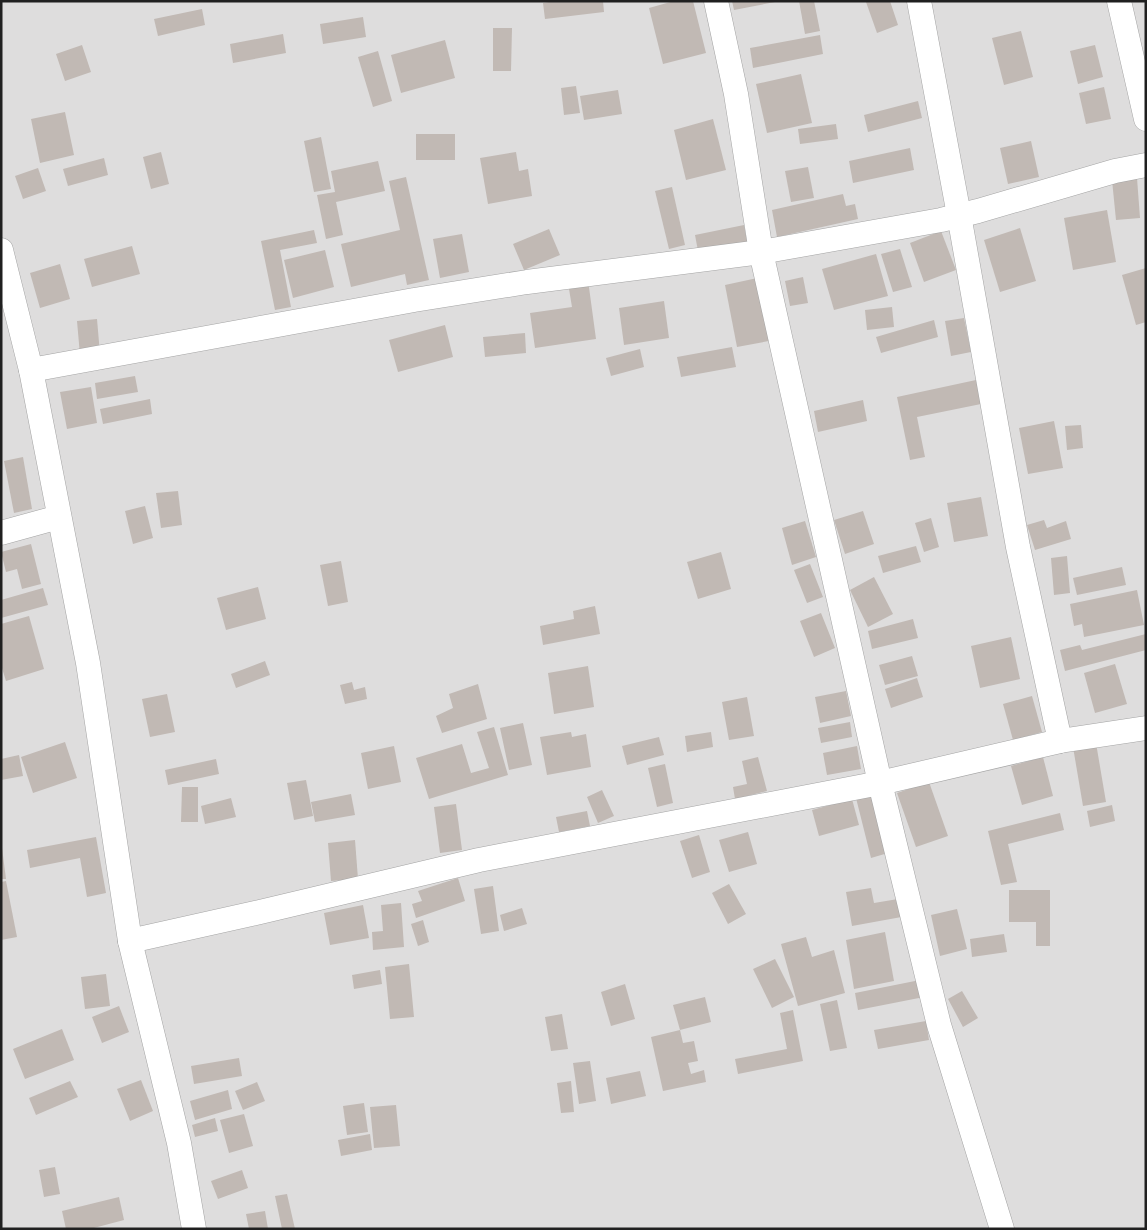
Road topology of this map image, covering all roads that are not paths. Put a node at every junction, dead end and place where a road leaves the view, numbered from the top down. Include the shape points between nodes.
1 (716, 1) edge
2 (919, 1) edge
3 (1120, 1) edge
4 (1146, 119) edge
5 (1146, 165) edge
6 (959, 216) junction
7 (1, 250) edge
8 (761, 252) junction
9 (31, 370) junction
10 (59, 517) junction
11 (1, 533) edge
12 (1146, 728) edge
13 (1060, 741) junction
14 (880, 783) junction
15 (130, 942) junction
16 (194, 1229) edge
17 (1002, 1229) edge

1 - 8 street via 736,94
2 - 6 street
3 - 4 street
5 - 6 street
6 - 8 street
6 - 13 street via 1018,547
7 - 9 street
8 - 9 street via 414,300
8 - 14 street
9 - 10 street
10 - 11 street
10 - 15 street via 88,663
12 - 13 street
13 - 14 street
14 - 15 street via 479,860
14 - 17 street via 939,1025
15 - 16 street via 179,1143

